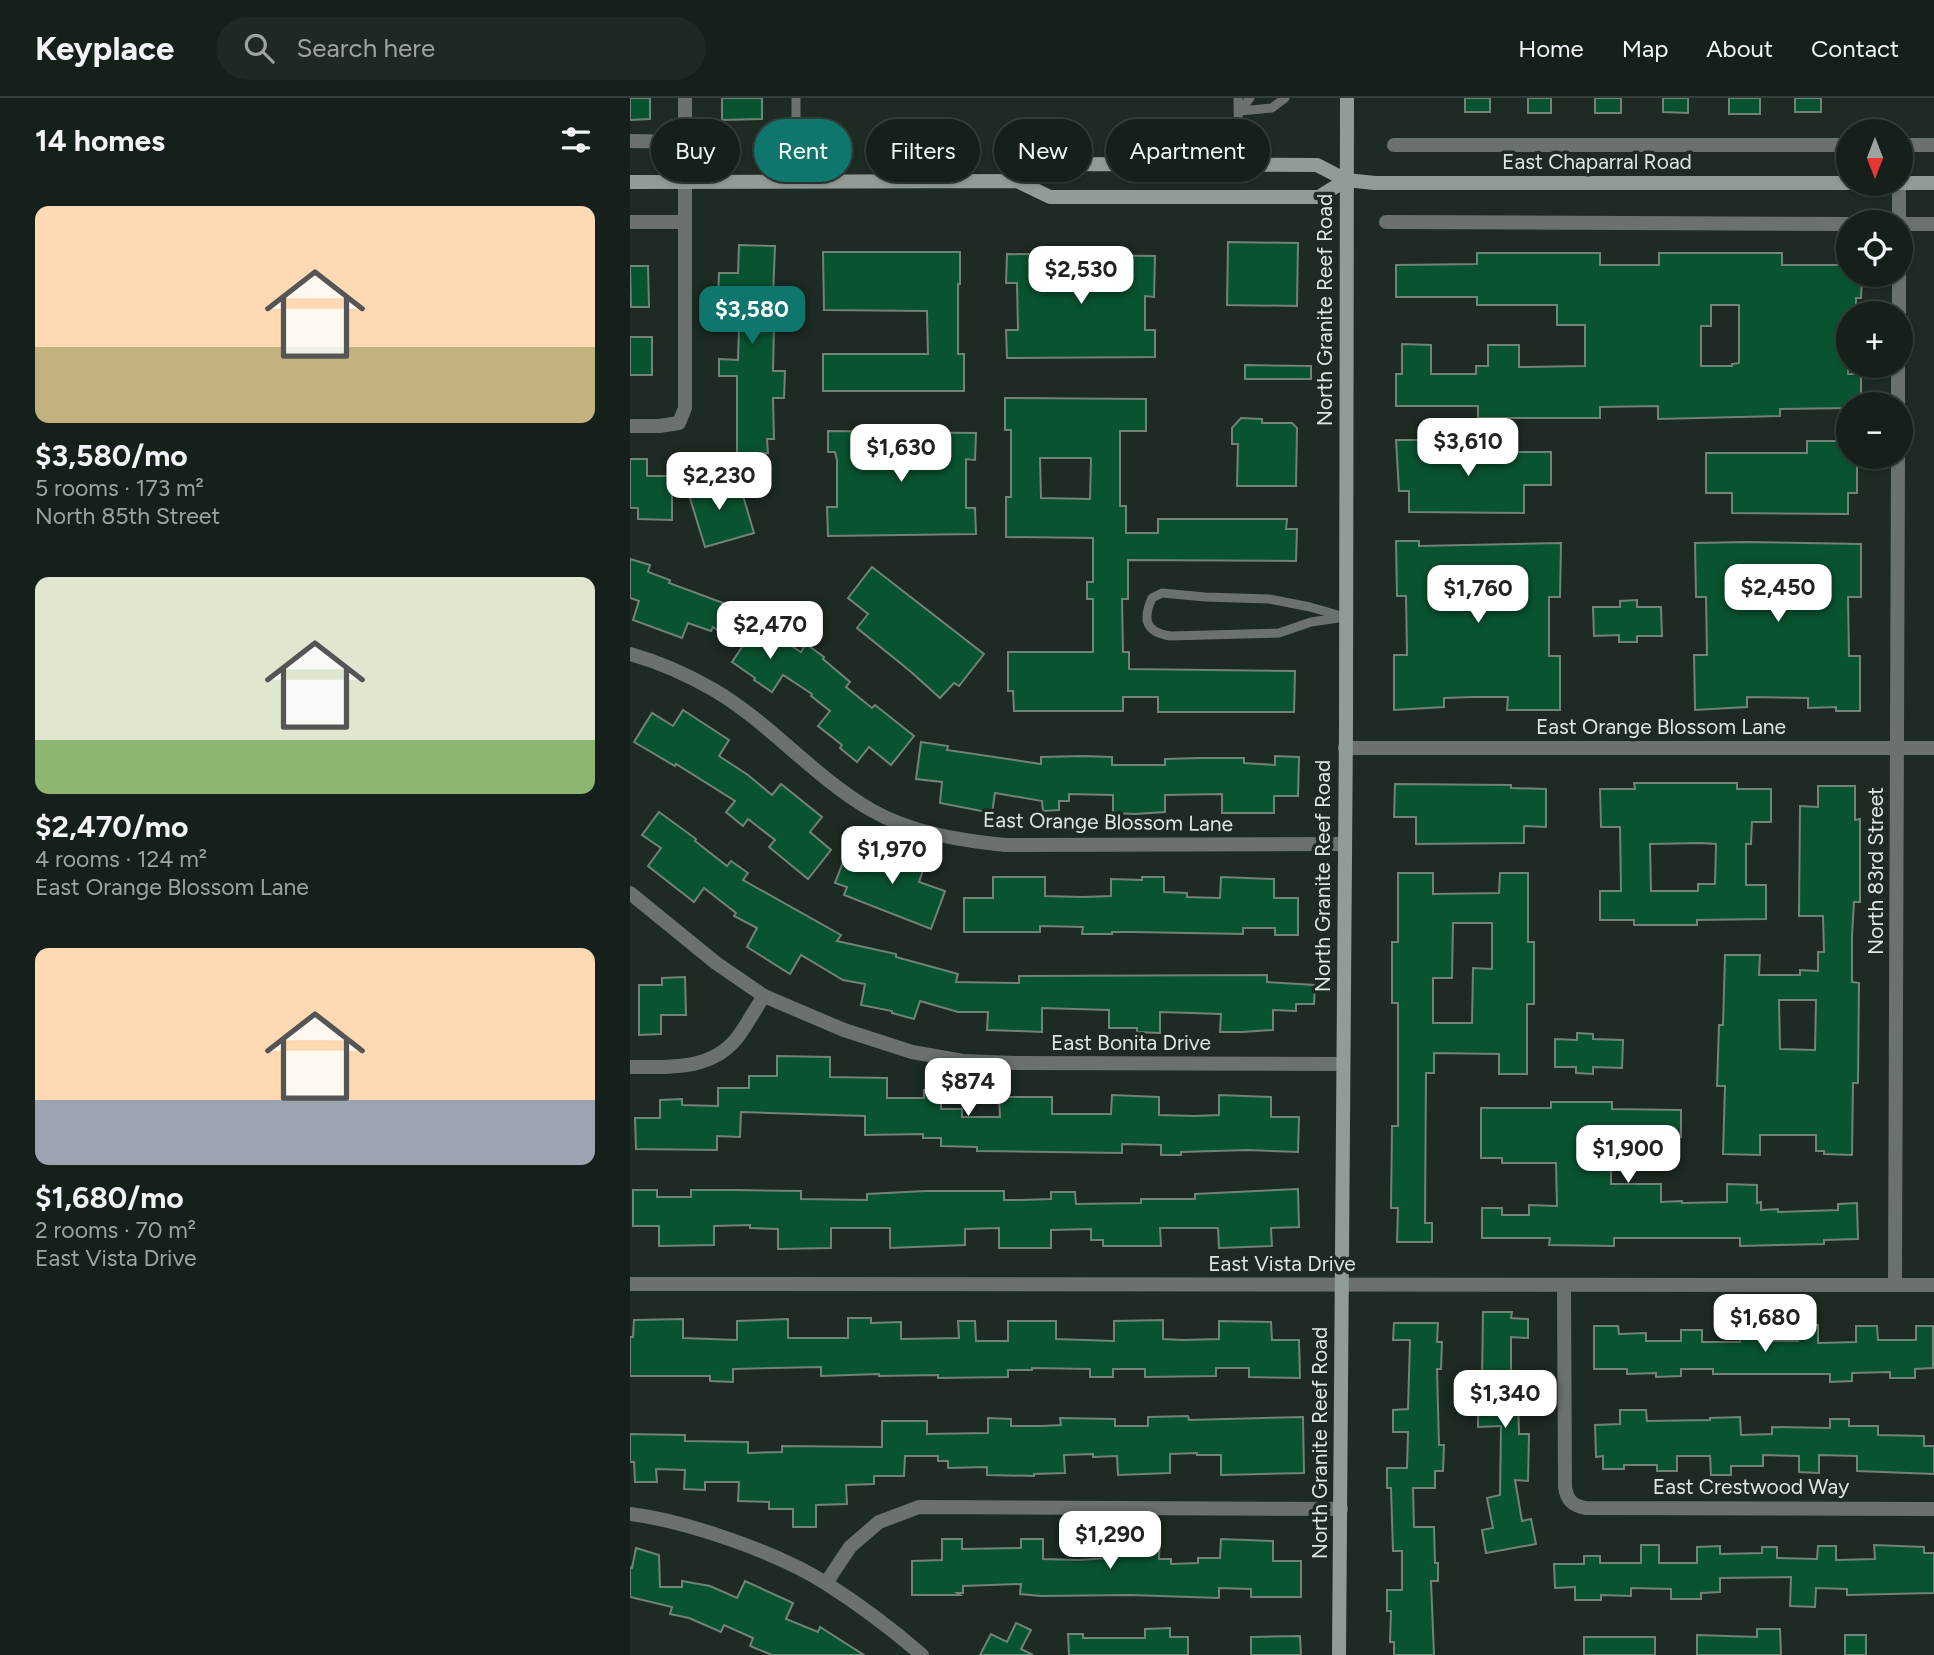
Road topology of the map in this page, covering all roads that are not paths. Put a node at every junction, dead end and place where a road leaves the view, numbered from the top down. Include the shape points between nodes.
1 (685, 98) edge
2 (796, 98) edge
3 (1238, 98) edge
4 (1250, 98) edge
5 (1285, 98) edge
6 (1347, 98) edge
7 (1240, 111) junction
8 (685, 119) edge
9 (796, 119) edge
10 (1240, 119) edge
11 (630, 142) edge
12 (651, 142) edge
13 (1394, 145) dead end
14 (1836, 145) edge
15 (1913, 145) edge
16 (1934, 145) edge
17 (1270, 165) edge
18 (1346, 180) junction
19 (994, 181) edge
20 (630, 182) edge
21 (651, 182) edge
22 (685, 182) edge
23 (852, 182) edge
24 (1019, 182) edge
25 (1836, 183) edge
26 (1913, 183) edge
27 (1934, 183) edge
28 (630, 222) edge
29 (684, 222) junction
30 (1386, 222) dead end
31 (1836, 223) edge
32 (1913, 223) edge
33 (1934, 224) edge
34 (630, 426) edge
35 (1898, 469) edge
36 (1346, 618) junction
37 (630, 654) edge
38 (1345, 748) junction
39 (1897, 748) junction
40 (1934, 748) edge
41 (1345, 844) junction
42 (630, 893) edge
43 (764, 996) junction
44 (1343, 1064) junction
45 (630, 1067) edge
46 (630, 1284) edge
47 (1342, 1285) junction
48 (1895, 1285) junction
49 (1934, 1285) edge
50 (1564, 1286) junction
51 (1341, 1508) junction
52 (1934, 1508) edge
53 (630, 1514) edge
54 (826, 1583) junction
55 (922, 1655) edge
56 (1339, 1655) edge

1 - 8 street
2 - 9 lane
3 - 7 lane
4 - 7 lane
5 - 7 lane via 1272,108
6 - 18 main road, North Granite Reef Road
7 - 10 lane
11 - 12 street
13 - 14 street
15 - 16 street
17 - 18 main road, East Chaparral Road via 1317,165
18 - 24 main road, East Chaparral Road via 1319,197 1050,197
18 - 25 main road, East Chaparral Road
18 - 36 main road, North Granite Reef Road
19 - 23 main road, East Chaparral Road
20 - 21 main road, East Chaparral Road
22 - 29 street
26 - 27 main road
28 - 29 street
29 - 34 street via 685,408 679,423
30 - 31 street
32 - 33 street
35 - 39 street, North 83rd Street
36 - 36 lane via 1269,599 1174,593 1152,598 1146,614 1151,629 1170,636 1279,633 1311,622
36 - 38 main road, North Granite Reef Road
37 - 41 street, East Orange Blossom Lane via 715,690 845,793 873,811 934,835 1005,845
38 - 39 street, East Orange Blossom Lane
38 - 41 main road, North Granite Reef Road
39 - 40 street, East Orange Blossom Lane
39 - 48 street, North 83rd Street
41 - 44 main road, North Granite Reef Road
42 - 43 street, East Bonita Drive
43 - 44 street, East Bonita Drive via 844,1030 912,1052 963,1061
43 - 45 street via 737,1039 704,1062
44 - 47 main road, North Granite Reef Road
46 - 47 street, East Vista Drive
47 - 50 street, East Vista Drive
47 - 51 main road, North Granite Reef Road
48 - 49 street, East Vista Drive
48 - 50 street, East Vista Drive
50 - 52 street, East Crestwood Way via 1564,1487 1576,1506
51 - 54 street via 919,1507 879,1522 850,1547
51 - 56 main road, North Granite Reef Road
53 - 54 street via 711,1533
54 - 55 street

